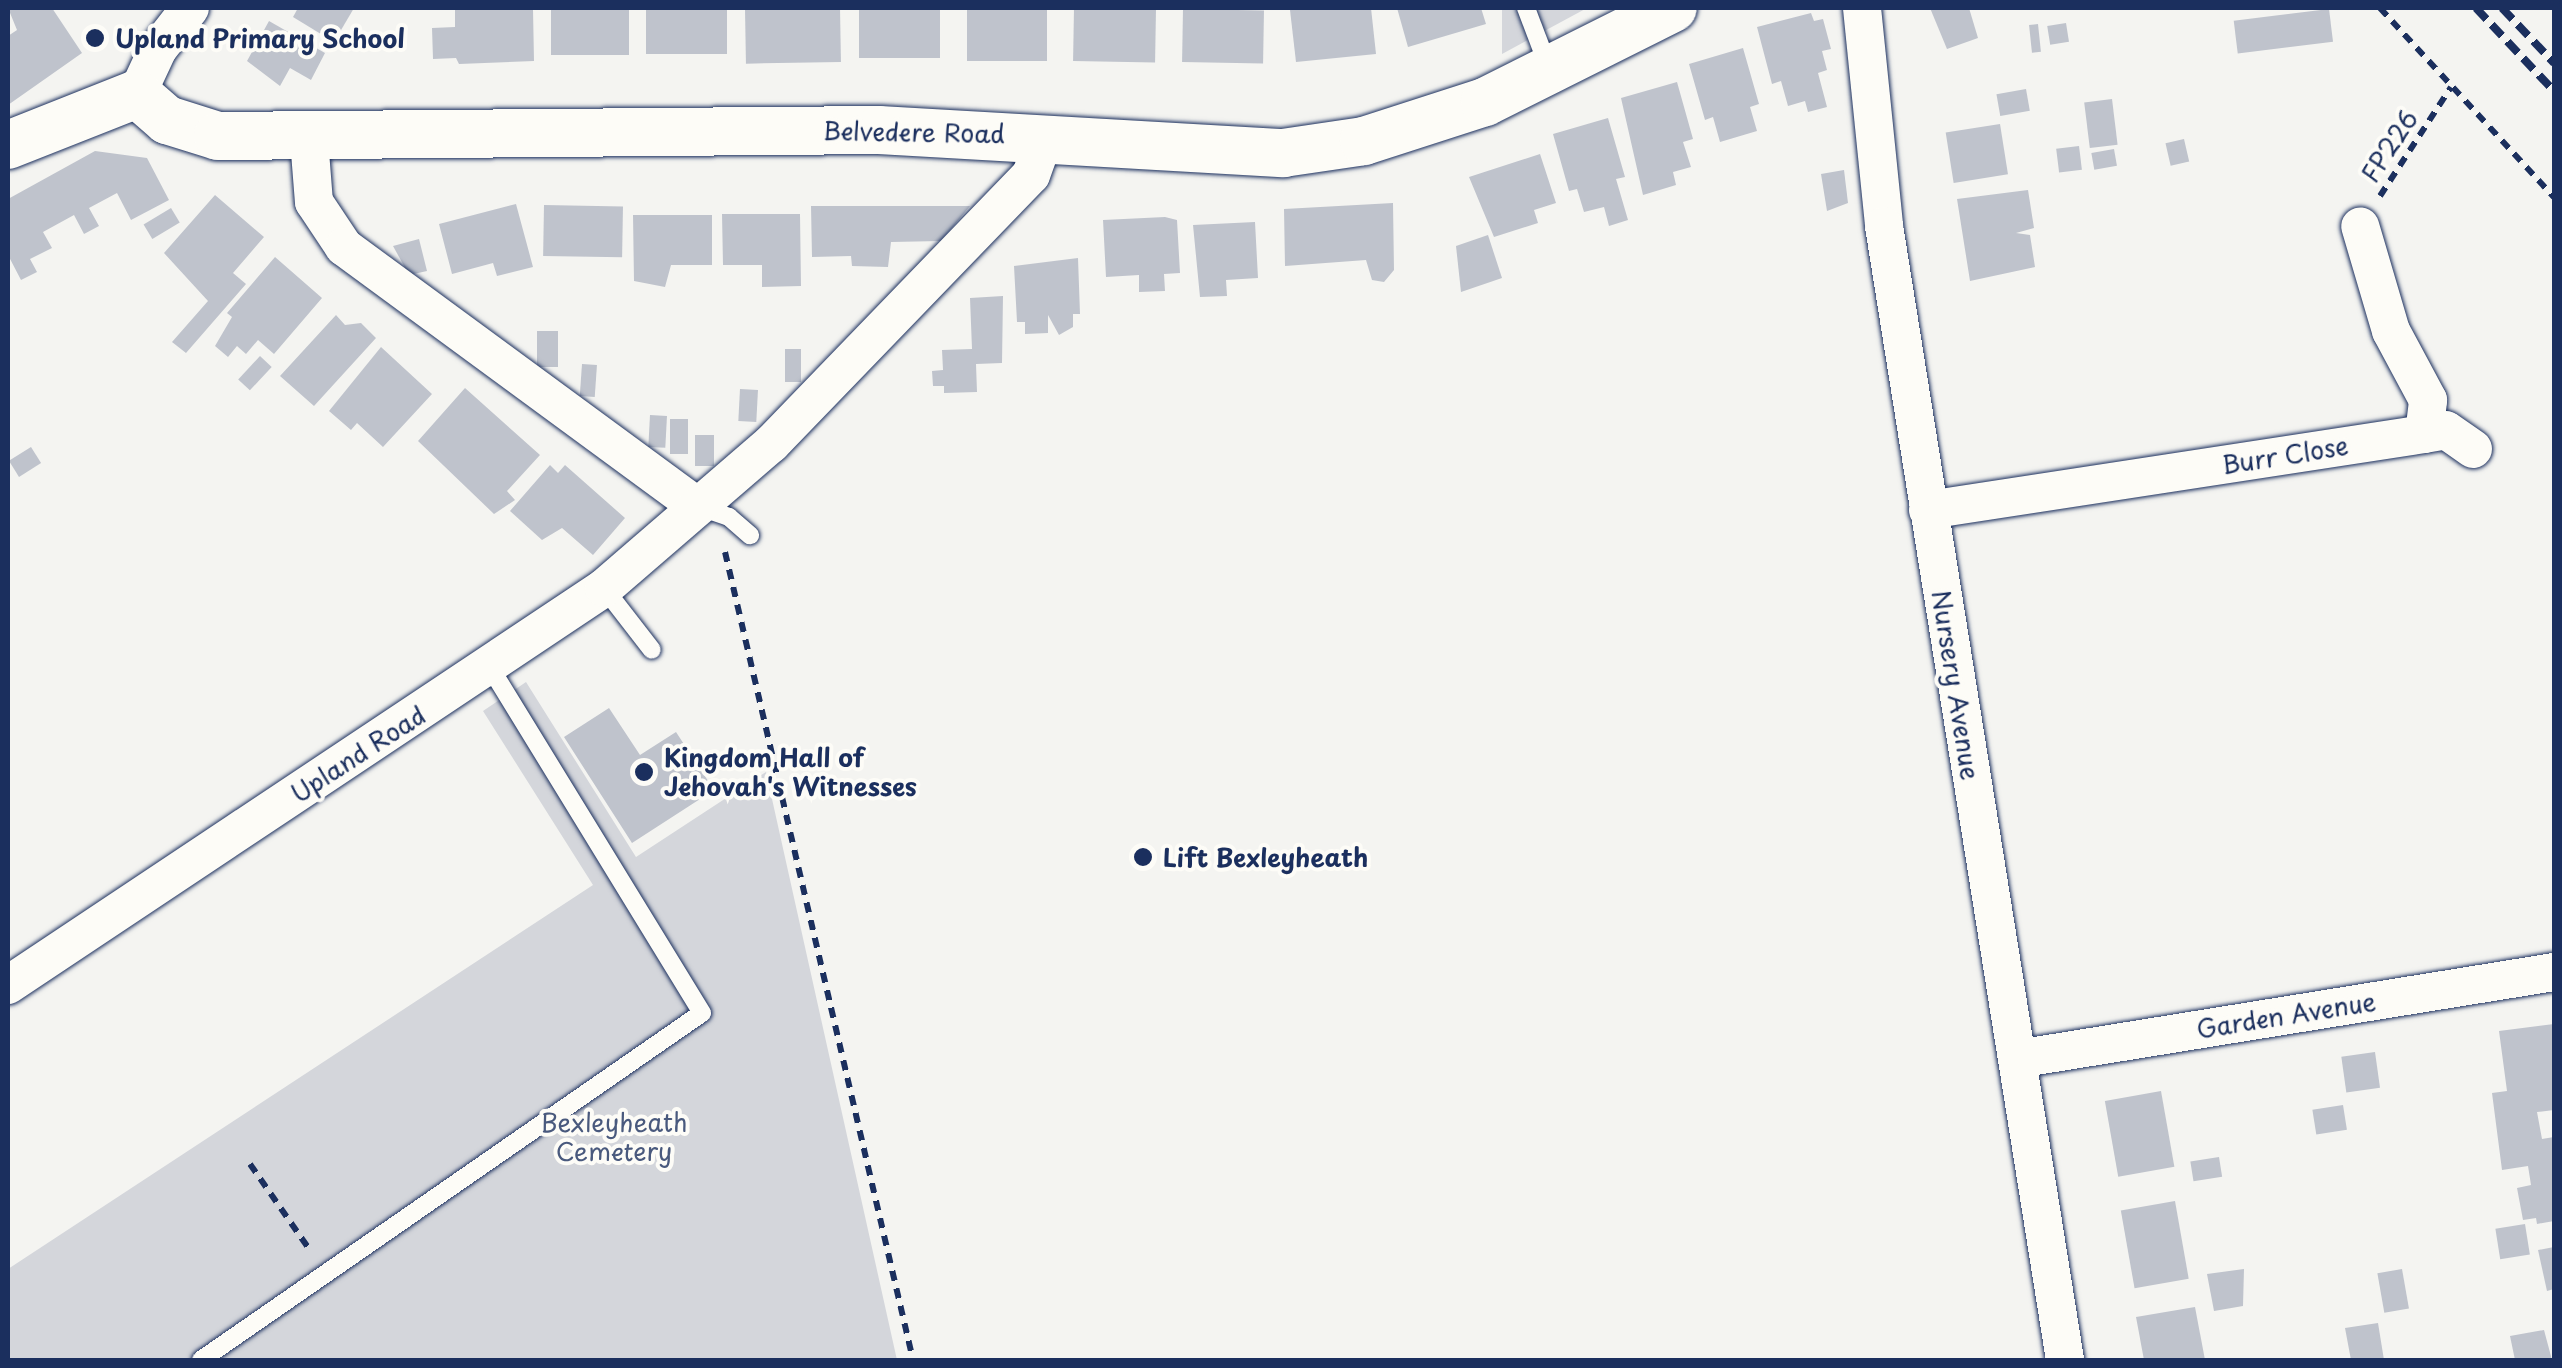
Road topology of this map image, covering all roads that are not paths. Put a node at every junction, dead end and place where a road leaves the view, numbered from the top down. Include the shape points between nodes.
1 (190, 8) edge
2 (1526, 8) edge
3 (1673, 8) edge
4 (1862, 8) edge
5 (1550, 72) junction
6 (137, 94) junction
7 (1044, 136) junction
8 (308, 139) junction
9 (8, 145) edge
10 (2360, 226) road end
11 (2424, 434) junction
12 (2473, 449) dead end
13 (697, 506) junction
14 (1928, 510) junction
15 (750, 536) dead end
16 (604, 588) junction
17 (652, 650) dead end
18 (490, 668) junction
19 (2554, 972) edge
20 (8, 985) edge
21 (2017, 1059) junction
22 (201, 1360) edge
23 (2065, 1360) edge

1 - 6 street via 158,49
2 - 5 lane
3 - 5 street, Belvedere Road
4 - 14 street, Nursery Avenue via 1884,226
5 - 7 street, Belvedere Road via 1485,102 1364,140 1283,154
6 - 8 street, Belvedere Road via 166,120 218,136
6 - 9 street
7 - 8 street, Belvedere Road via 586,128
7 - 13 street, Upland Road via 1031,175 771,444
8 - 13 street via 314,202 344,247
10 - 11 street via 2391,331 2428,400
11 - 12 street via 2446,430
11 - 14 street, Burr Close
13 - 15 lane via 729,517
13 - 16 street, Upland Road
14 - 21 street, Nursery Avenue
16 - 17 lane
16 - 18 street, Upland Road
18 - 20 street, Upland Road
18 - 22 lane via 702,1013
19 - 21 street, Garden Avenue
21 - 23 street, Nursery Avenue

